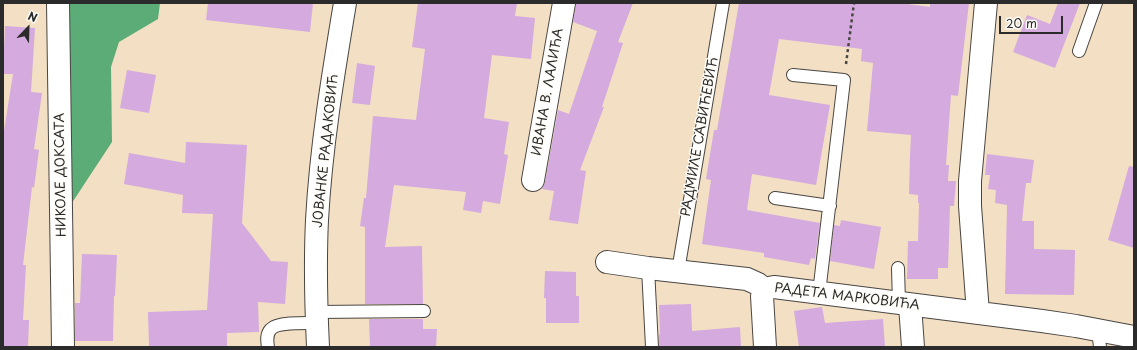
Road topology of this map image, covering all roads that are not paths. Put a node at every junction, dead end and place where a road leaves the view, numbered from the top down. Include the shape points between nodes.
1 (58, 3) edge
2 (345, 3) edge
3 (564, 3) edge
4 (723, 3) edge
5 (986, 3) edge
6 (1096, 3) edge
7 (1080, 51) dead end
8 (793, 75) dead end
9 (533, 180) dead end
10 (775, 198) dead end
11 (830, 206) junction
12 (607, 262) dead end
13 (648, 268) junction
14 (898, 268) dead end
15 (678, 271) junction
16 (766, 290) junction
17 (819, 292) junction
18 (905, 304) junction
19 (424, 312) dead end
20 (978, 313) junction
21 (317, 317) junction
22 (1134, 337) edge
23 (1099, 339) edge
24 (63, 347) edge
25 (268, 347) edge
26 (318, 347) edge
27 (652, 347) edge
28 (765, 347) edge
29 (913, 347) edge

1 - 24 street, НИКОЛЕ ДОКСАТА
2 - 21 street, ЈОВАНКЕ РАДАКОВИЋ via 322,162 317,220
3 - 9 street, ИВАНА В. ЛАЛИЋА
4 - 15 lane, РАДМИЛЕ САВИЋЕВИЋ
5 - 20 street via 970,181
6 - 7 lane
8 - 11 lane via 844,80
10 - 11 lane
11 - 17 lane
12 - 13 street, РАДЕТА МАРКОВИЋА
13 - 15 street, РАДЕТА МАРКОВИЋА
13 - 27 lane
14 - 18 lane
15 - 16 street, РАДЕТА МАРКОВИЋА via 748,279
16 - 17 street, РАДЕТА МАРКОВИЋА via 774,287
16 - 28 street via 762,296
17 - 18 street, РАДЕТА МАРКОВИЋА
18 - 20 street, РАДЕТА МАРКОВИЋА
18 - 29 street
19 - 21 lane
20 - 23 street, РАДЕТА МАРКОВИЋА via 1062,324
21 - 25 lane via 271,328 267,336
21 - 26 street, ЈОВАНКЕ РАДАКОВИЋ
22 - 23 street, РАДЕТА МАРКОВИЋА

